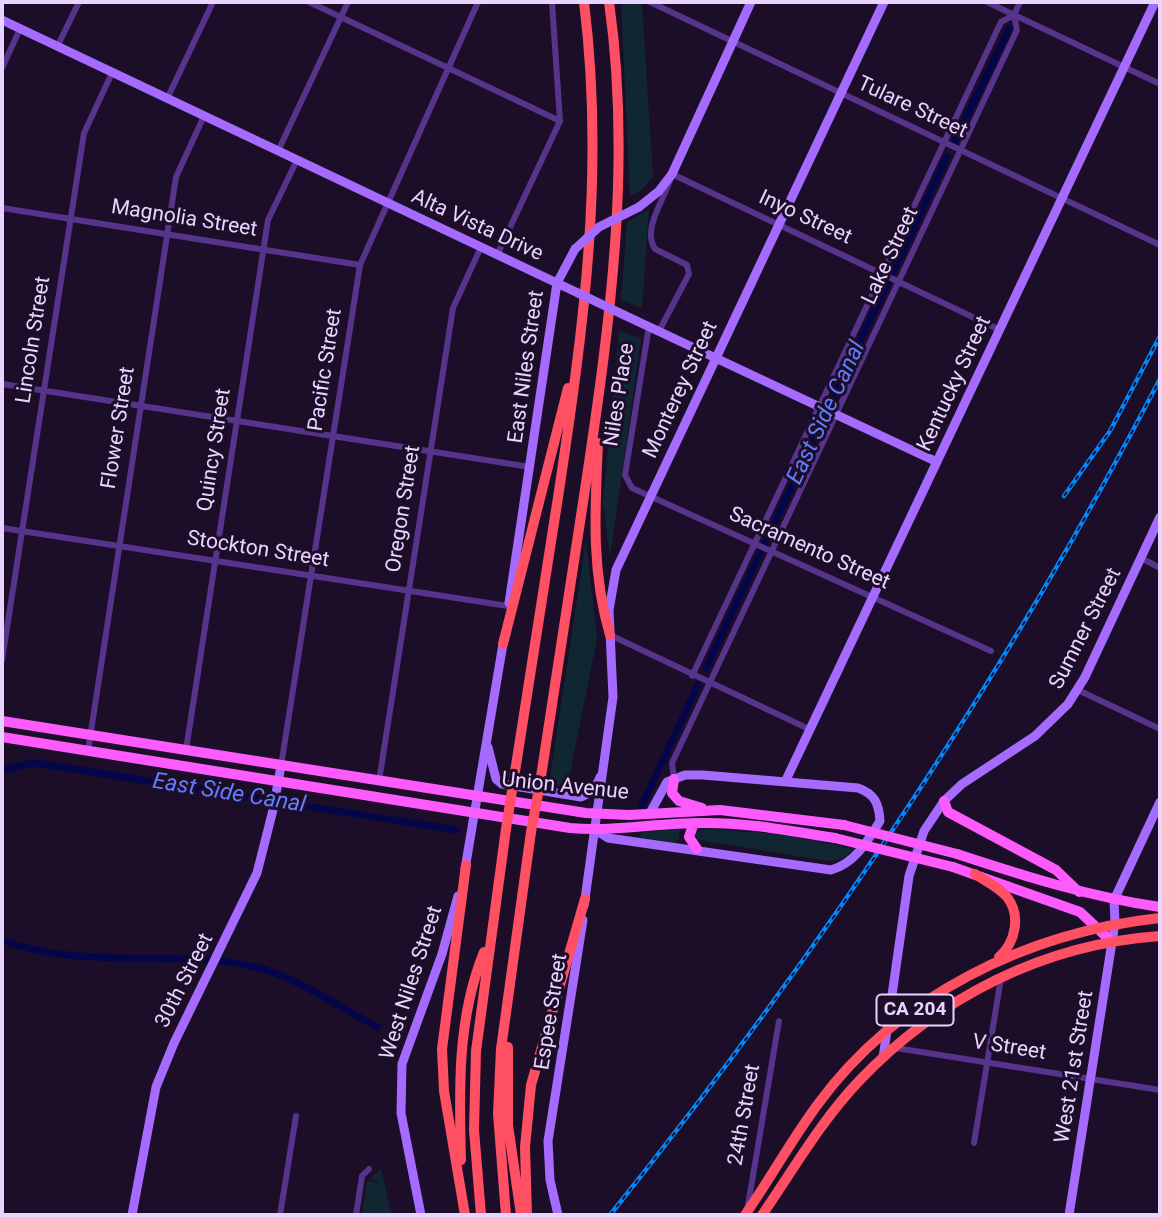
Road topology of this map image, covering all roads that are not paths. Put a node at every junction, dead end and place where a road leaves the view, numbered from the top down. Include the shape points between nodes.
1 (79, 2) edge
2 (213, 2) edge
3 (309, 2) edge
4 (348, 2) edge
5 (478, 2) edge
6 (552, 2) edge
7 (584, 2) edge
8 (609, 2) edge
9 (650, 2) edge
10 (751, 2) edge
11 (884, 2) edge
12 (987, 2) edge
13 (1020, 2) edge
14 (1155, 2) edge
15 (1014, 15) junction
16 (341, 17) junction
17 (2, 20) edge
18 (20, 29) junction
19 (732, 43) junction
20 (57, 47) junction
21 (1124, 67) junction
22 (2, 68) edge
23 (449, 68) junction
24 (112, 73) junction
25 (1160, 84) edge
26 (841, 94) junction
27 (167, 99) junction
28 (204, 116) junction
29 (561, 121) junction
30 (944, 143) junction
31 (278, 151) junction
32 (960, 151) junction
33 (297, 160) junction
34 (672, 174) junction
35 (1062, 199) junction
36 (388, 203) junction
37 (2, 208) edge
38 (70, 219) junction
39 (779, 225) junction
40 (167, 234) junction
41 (1160, 245) edge
42 (481, 247) junction
43 (264, 250) junction
44 (497, 255) junction
45 (360, 265) junction
46 (882, 274) junction
47 (898, 282) junction
48 (556, 283) junction
49 (649, 326) junction
50 (1000, 330) junction
51 (659, 331) junction
52 (579, 356) junction
53 (715, 358) junction
54 (2, 384) edge
55 (601, 384) junction
56 (44, 390) junction
57 (141, 406) junction
58 (819, 407) junction
59 (835, 414) junction
60 (237, 421) junction
61 (334, 436) junction
62 (430, 452) junction
63 (937, 462) junction
64 (530, 467) junction
65 (626, 468) joint
66 (650, 496) junction
67 (1160, 517) edge
68 (2, 528) edge
69 (22, 531) junction
70 (755, 544) junction
71 (119, 546) junction
72 (770, 551) junction
73 (1141, 558) junction
74 (215, 561) junction
75 (1160, 568) edge
76 (312, 576) junction
77 (409, 591) junction
78 (873, 598) junction
79 (508, 606) junction
80 (610, 635) junction
81 (503, 645) junction
82 (991, 651) dead end
83 (2, 660) edge
84 (692, 676) junction
85 (708, 683) junction
86 (1078, 690) junction
87 (2, 720) edge
88 (1160, 729) edge
89 (811, 730) junction
90 (90, 734) junction
91 (2, 737) edge
92 (487, 742) junction
93 (186, 750) junction
94 (88, 751) junction
95 (606, 758) junction
96 (281, 765) junction
97 (674, 779) junction
98 (278, 781) junction
99 (379, 781) junction
100 (785, 782) junction
101 (944, 801) junction
102 (1160, 802) edge
103 (477, 804) junction
104 (709, 810) junction
105 (650, 813) junction
106 (598, 815) junction
107 (694, 823) junction
108 (595, 830) junction
109 (696, 849) junction
110 (466, 865) junction
111 (975, 874) junction
112 (1079, 892) junction
113 (585, 899) junction
114 (1114, 900) junction
115 (1160, 907) edge
116 (1160, 918) edge
117 (1115, 923) junction
118 (1098, 928) junction
119 (490, 936) junction
120 (1160, 936) edge
121 (1112, 942) junction
122 (994, 962) junction
123 (1001, 978) junction
124 (508, 1001) junction
125 (779, 1021) dead end
126 (888, 1031) junction
127 (894, 1047) junction
128 (883, 1058) junction
129 (987, 1062) junction
130 (1091, 1079) junction
131 (1160, 1090) edge
132 (296, 1116) dead end
133 (974, 1143) dead end
134 (369, 1169) dead end
135 (463, 1200) junction
136 (746, 1214) edge
137 (132, 1215) edge
138 (280, 1215) edge
139 (356, 1215) edge
140 (421, 1215) edge
141 (465, 1215) edge
142 (481, 1215) edge
143 (506, 1215) edge
144 (521, 1215) edge
145 (527, 1215) edge
146 (558, 1215) edge
147 (762, 1215) edge
148 (1069, 1215) edge

1 - 20 street
2 - 27 street
3 - 16 street
4 - 16 street
5 - 23 street, Pacific Street
6 - 29 street
7 - 52 highway via 594,192
8 - 55 highway via 617,78 619,191
9 - 19 street, Tulare Street
10 - 19 street, East Niles Street
11 - 26 street, Monterey Street
12 - 15 street
13 - 15 street, Lake Street
14 - 21 street, Kentucky Street
15 - 21 street
15 - 30 street, Lake Street via 1001,22
15 - 32 street, Lake Street via 1017,30
16 - 23 street
16 - 31 street
17 - 18 street, Alta Vista Drive
18 - 20 street, Alta Vista Drive
18 - 22 street
19 - 26 street, Tulare Street
19 - 34 street, East Niles Street
20 - 24 street, Alta Vista Drive
21 - 25 street
21 - 35 street, Kentucky Street
23 - 29 street
23 - 36 street, Pacific Street
24 - 27 street, Alta Vista Drive
24 - 38 street, Lincoln Street via 84,133
26 - 30 street, Tulare Street
26 - 39 street, Monterey Street
27 - 28 street, Alta Vista Drive
28 - 31 street, Alta Vista Drive
28 - 40 street, Flower Street via 176,177
29 - 44 street
30 - 32 street, Tulare Street
30 - 46 street, Lake Street
31 - 33 street, Alta Vista Drive
32 - 35 street, Tulare Street
32 - 47 street, Lake Street
33 - 36 street, Alta Vista Drive
33 - 43 street, Quincy Street via 268,220
34 - 39 street, Inyo Street
34 - 48 street, East Niles Street, bridge via 639,207 599,227 575,250
34 - 51 street, Niles Place via 651,239 655,249 687,265 689,274
35 - 41 street, Tulare Street
35 - 50 street, Kentucky Street
36 - 42 street, Alta Vista Drive
36 - 45 street, Pacific Street
37 - 38 street, Magnolia Street
38 - 40 street, Magnolia Street
38 - 56 street, Lincoln Street
39 - 46 street, Inyo Street
39 - 53 street, Monterey Street
40 - 43 street, Magnolia Street
40 - 57 street, Flower Street
42 - 44 street, Alta Vista Drive
42 - 62 street, Oregon Street via 453,308
43 - 45 street, Magnolia Street
43 - 60 street, Quincy Street
44 - 48 street, Alta Vista Drive
45 - 61 street, Pacific Street
46 - 47 street, Inyo Street
46 - 58 street, Lake Street
47 - 50 street, Inyo Street
47 - 59 street, Lake Street
48 - 49 street, Alta Vista Drive, bridge
48 - 64 street, East Niles Street
49 - 51 street, Alta Vista Drive
49 - 65 street, Niles Place
50 - 63 street, Kentucky Street
51 - 53 street, Alta Vista Drive
52 - 81 highway
52 - 119 highway, bridge
53 - 58 street, Alta Vista Drive
53 - 66 street, Monterey Street
54 - 56 street
55 - 80 highway via 594,545
55 - 124 highway, bridge
56 - 57 street
56 - 69 street, Lincoln Street
57 - 60 street
57 - 71 street, Flower Street
58 - 59 street, Alta Vista Drive
58 - 70 street, Lake Street
59 - 63 street, Alta Vista Drive
59 - 72 street, Lake Street
60 - 61 street
60 - 74 street, Quincy Street
61 - 62 street
61 - 76 street, Pacific Street
62 - 64 street
62 - 77 street, Oregon Street
63 - 78 street, Kentucky Street
64 - 79 street, East Niles Street
65 - 66 street, Sacramento Street via 628,484
66 - 70 street, Sacramento Street
66 - 80 street, Monterey Street via 612,582
67 - 73 street, Sumner Street
68 - 69 street, Stockton Street
69 - 71 street, Stockton Street
69 - 83 street, Lincoln Street
70 - 72 street, Sacramento Street
70 - 84 street, Lake Street
71 - 74 street, Stockton Street
71 - 90 street, Flower Street
72 - 78 street, Sacramento Street
72 - 85 street, Lake Street
73 - 75 street
73 - 86 street, Sumner Street
74 - 76 street, Stockton Street
74 - 93 street, Quincy Street
76 - 77 street, Stockton Street
76 - 96 street, Pacific Street
77 - 79 street, Stockton Street
77 - 99 street, Oregon Street
78 - 82 street, Sacramento Street
78 - 89 street, Kentucky Street
79 - 81 street, East Niles Street
80 - 84 street
80 - 95 street, Monterey Street via 613,697
81 - 92 street, East Niles Street
84 - 85 street
85 - 89 street
85 - 97 street, Lake Street via 672,762
86 - 88 street
86 - 101 street, Sumner Street via 1048,726 974,775
87 - 90 main road, Union Avenue
89 - 100 street, Kentucky Street
90 - 93 main road, Union Avenue
90 - 94 street, Flower Street
91 - 94 main road, Union Avenue
92 - 95 street via 496,779 502,784 581,797 594,791
92 - 103 street, East Niles Street
93 - 96 main road, Union Avenue
94 - 98 main road, Union Avenue
95 - 106 street, Monterey Street
96 - 98 street, 30th Street
96 - 99 main road, Union Avenue
97 - 100 street via 703,775
97 - 104 main road via 672,793 679,801
97 - 105 street via 667,782
98 - 103 main road, Union Avenue
98 - 137 street, 30th Street via 257,873 156,1087
99 - 103 main road, Union Avenue
100 - 109 street, Union Avenue via 868,792 879,809 880,821 859,852 831,870
101 - 112 main road via 948,812 1056,870
101 - 126 street, Sumner Street via 924,831 912,861
102 - 114 street
103 - 106 main road, Union Avenue
103 - 108 main road, Union Avenue
103 - 110 street, West Niles Street
104 - 105 main road, Union Avenue
104 - 112 main road, Union Avenue, bridge via 844,825
105 - 106 main road, Union Avenue
106 - 108 street, Espee Street
107 - 108 main road, Union Avenue
107 - 109 main road via 689,837
107 - 111 main road, Union Avenue, bridge via 769,827 835,838
108 - 109 street, Union Avenue via 608,838
108 - 113 street, Espee Street
110 - 135 highway via 442,1049 444,1091
110 - 140 street, West Niles Street via 442,954 402,1064 401,1113
111 - 118 main road, Union Avenue via 1080,912
111 - 122 highway via 1005,895 1015,914 1011,943
112 - 114 main road, Union Avenue
113 - 145 highway via 531,1084 525,1147
113 - 146 street, Espee Street via 548,1141
114 - 115 main road, Union Avenue
114 - 117 street, West 21st Street
116 - 117 highway, CA 204
117 - 118 highway, CA 204
117 - 121 street, West 21st Street
118 - 121 main road, Union Avenue
118 - 122 highway, CA 204
119 - 135 highway via 477,969 463,1041
119 - 142 highway via 474,1087
120 - 121 highway, CA 204
121 - 123 highway, CA 204 via 1035,962
121 - 130 street, West 21st Street
122 - 126 highway, CA 204 via 958,981
123 - 127 highway, CA 204 via 944,1008
123 - 129 street
124 - 143 highway via 498,1114
124 - 144 highway via 508,1125
125 - 136 street, 24th Street
126 - 128 street, Sumner Street
126 - 136 highway, CA 204 via 818,1104
127 - 128 highway, CA 204
127 - 129 street, V Street
128 - 147 highway, CA 204 via 829,1118
129 - 130 street, V Street
129 - 133 street
130 - 131 street, V Street
130 - 148 street, West 21st Street
132 - 138 street
134 - 139 street via 362,1176
135 - 141 highway

